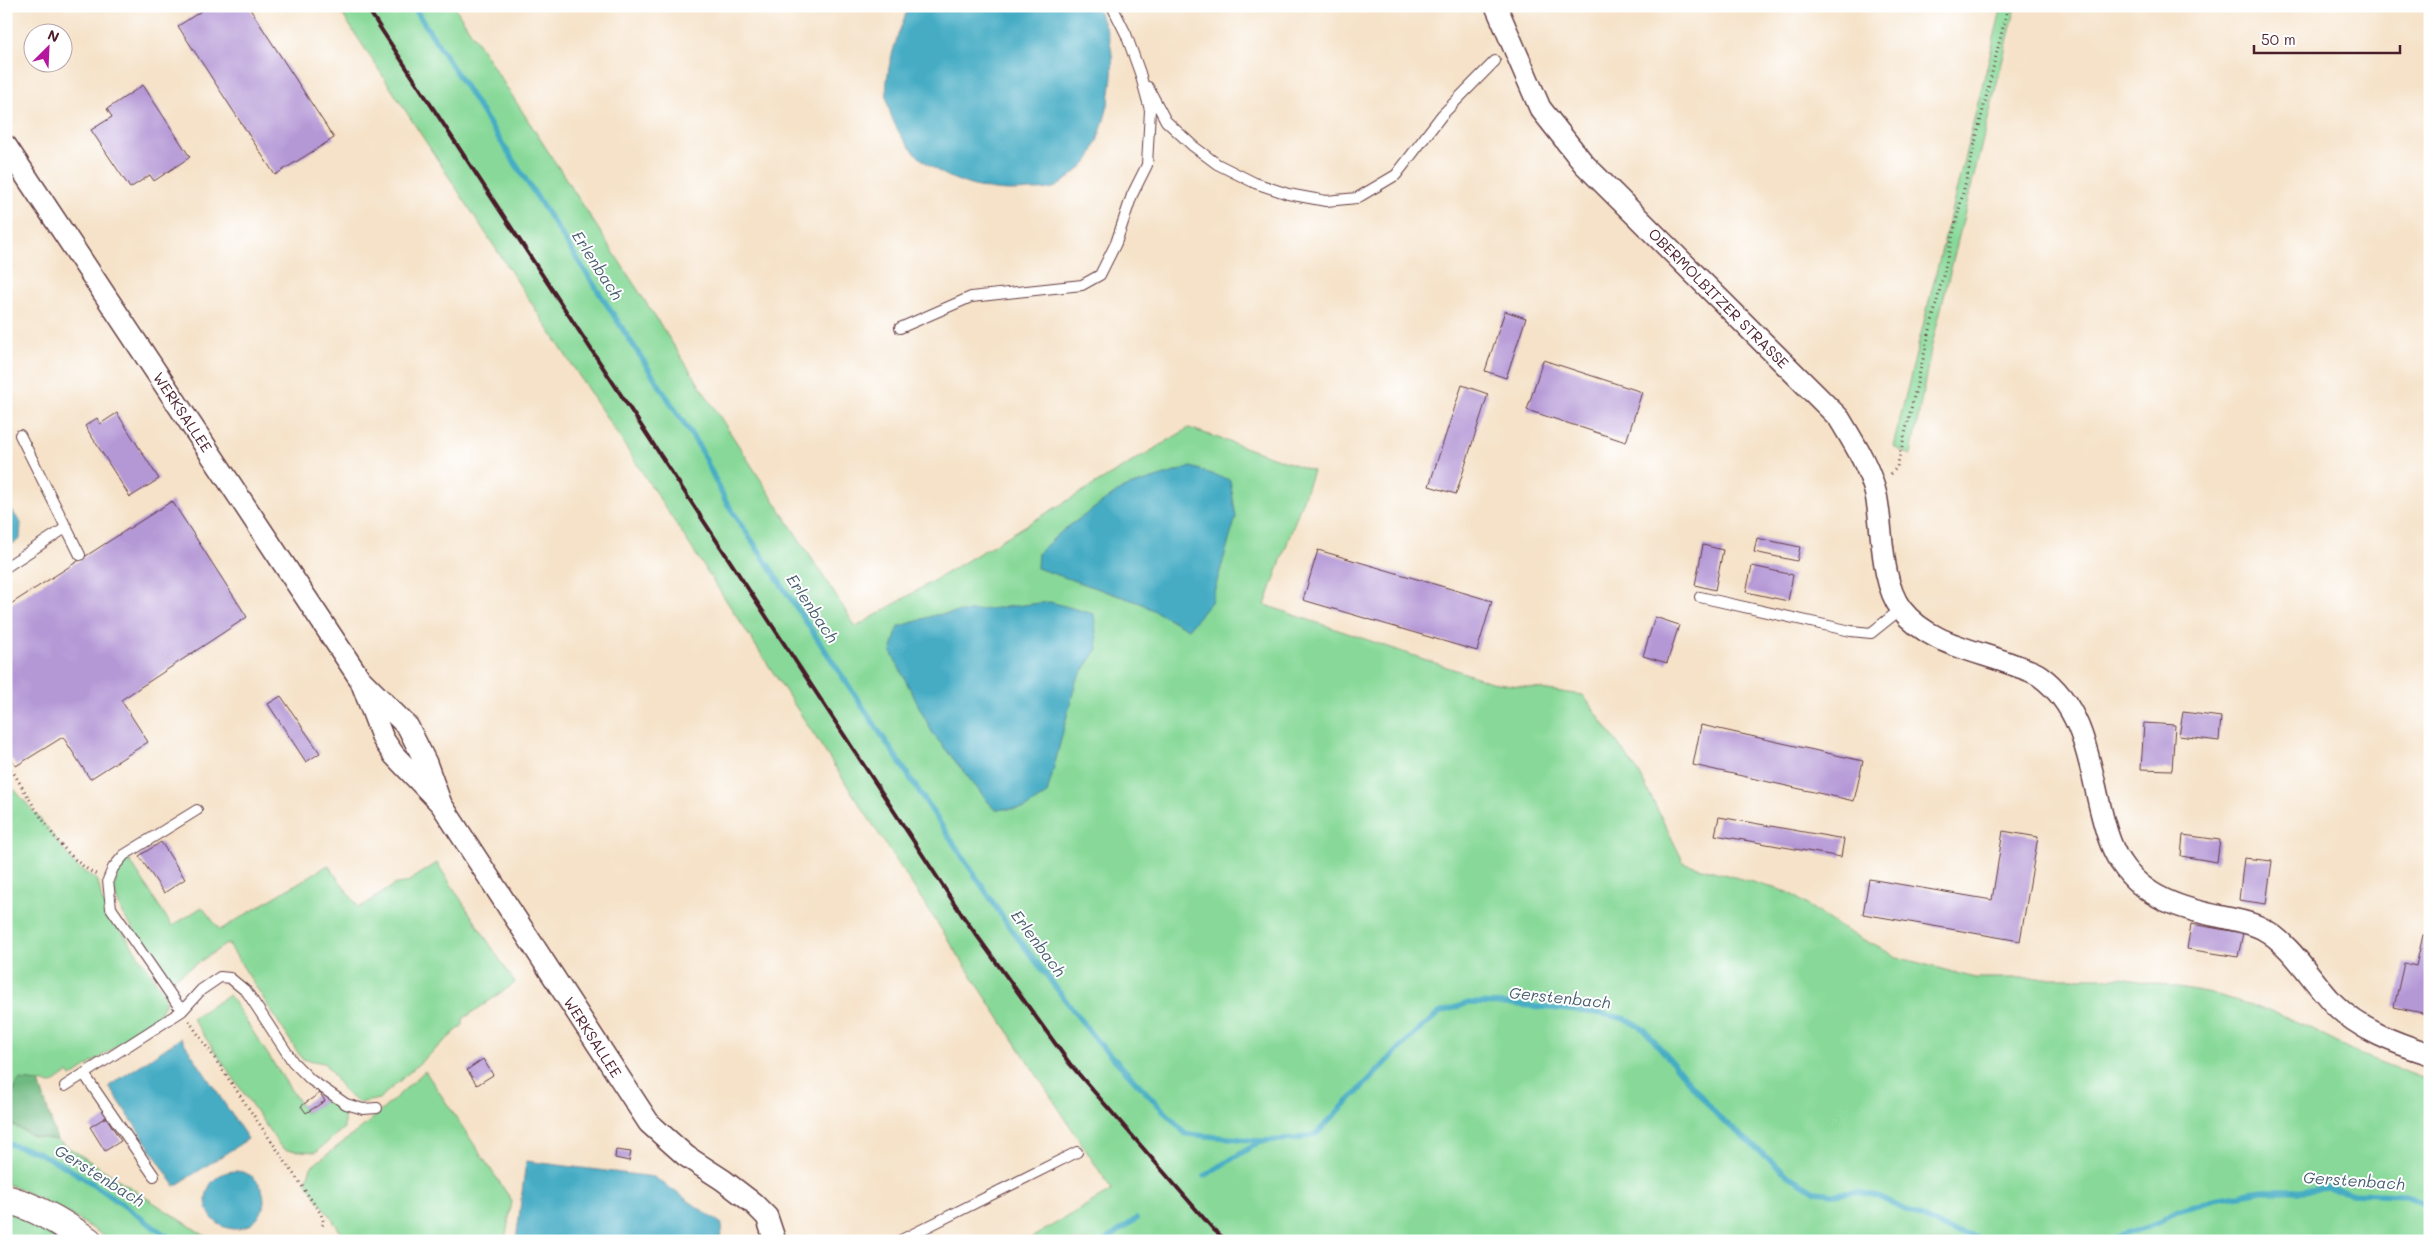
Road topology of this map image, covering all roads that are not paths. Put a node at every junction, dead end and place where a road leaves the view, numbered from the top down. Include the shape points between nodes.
1 (1112, 6) edge
2 (1496, 6) edge
3 (1495, 61) dead end
4 (1140, 73) junction
5 (6, 146) edge
6 (900, 328) dead end
7 (20, 435) dead end
8 (66, 527) junction
9 (80, 554) dead end
10 (6, 567) edge
11 (1700, 597) dead end
12 (1901, 609) junction
13 (197, 810) dead end
14 (182, 1010) junction
15 (2430, 1054) edge
16 (84, 1074) junction
17 (65, 1086) dead end
18 (377, 1108) dead end
19 (1077, 1152) dead end
20 (154, 1176) dead end
21 (6, 1199) edge
22 (88, 1241) edge
23 (775, 1241) edge
24 (899, 1241) edge

1 - 4 lane
2 - 12 street, OBERMOLBITZER STRASSE via 1540,108 1584,164 1839,418 1864,459 1876,494 1888,576
3 - 4 lane via 1442,115 1396,175 1357,198 1326,201 1288,194 1255,183 1217,164 1166,121
4 - 6 lane via 1150,110 1148,165 1100,275 1082,285 971,297
5 - 23 street, WERKSALLEE via 360,679 378,726 394,756 441,804 649,1123 686,1156 753,1203 767,1217
7 - 8 lane
8 - 9 lane
8 - 10 lane
11 - 12 lane via 1871,633
12 - 15 street, OBERMOLBITZER STRASSE via 1923,630 1959,648 2039,675 2063,698 2083,732 2107,834 2120,862 2133,879 2156,897 2177,906 2263,929 2287,950 2336,1005 2376,1034
13 - 14 lane via 124,855 108,880 111,908
14 - 16 lane
14 - 18 lane via 220,977 230,978 247,992 293,1062 311,1080 346,1104 363,1109
16 - 17 lane
16 - 20 lane
19 - 24 lane
21 - 22 street via 17,1201

